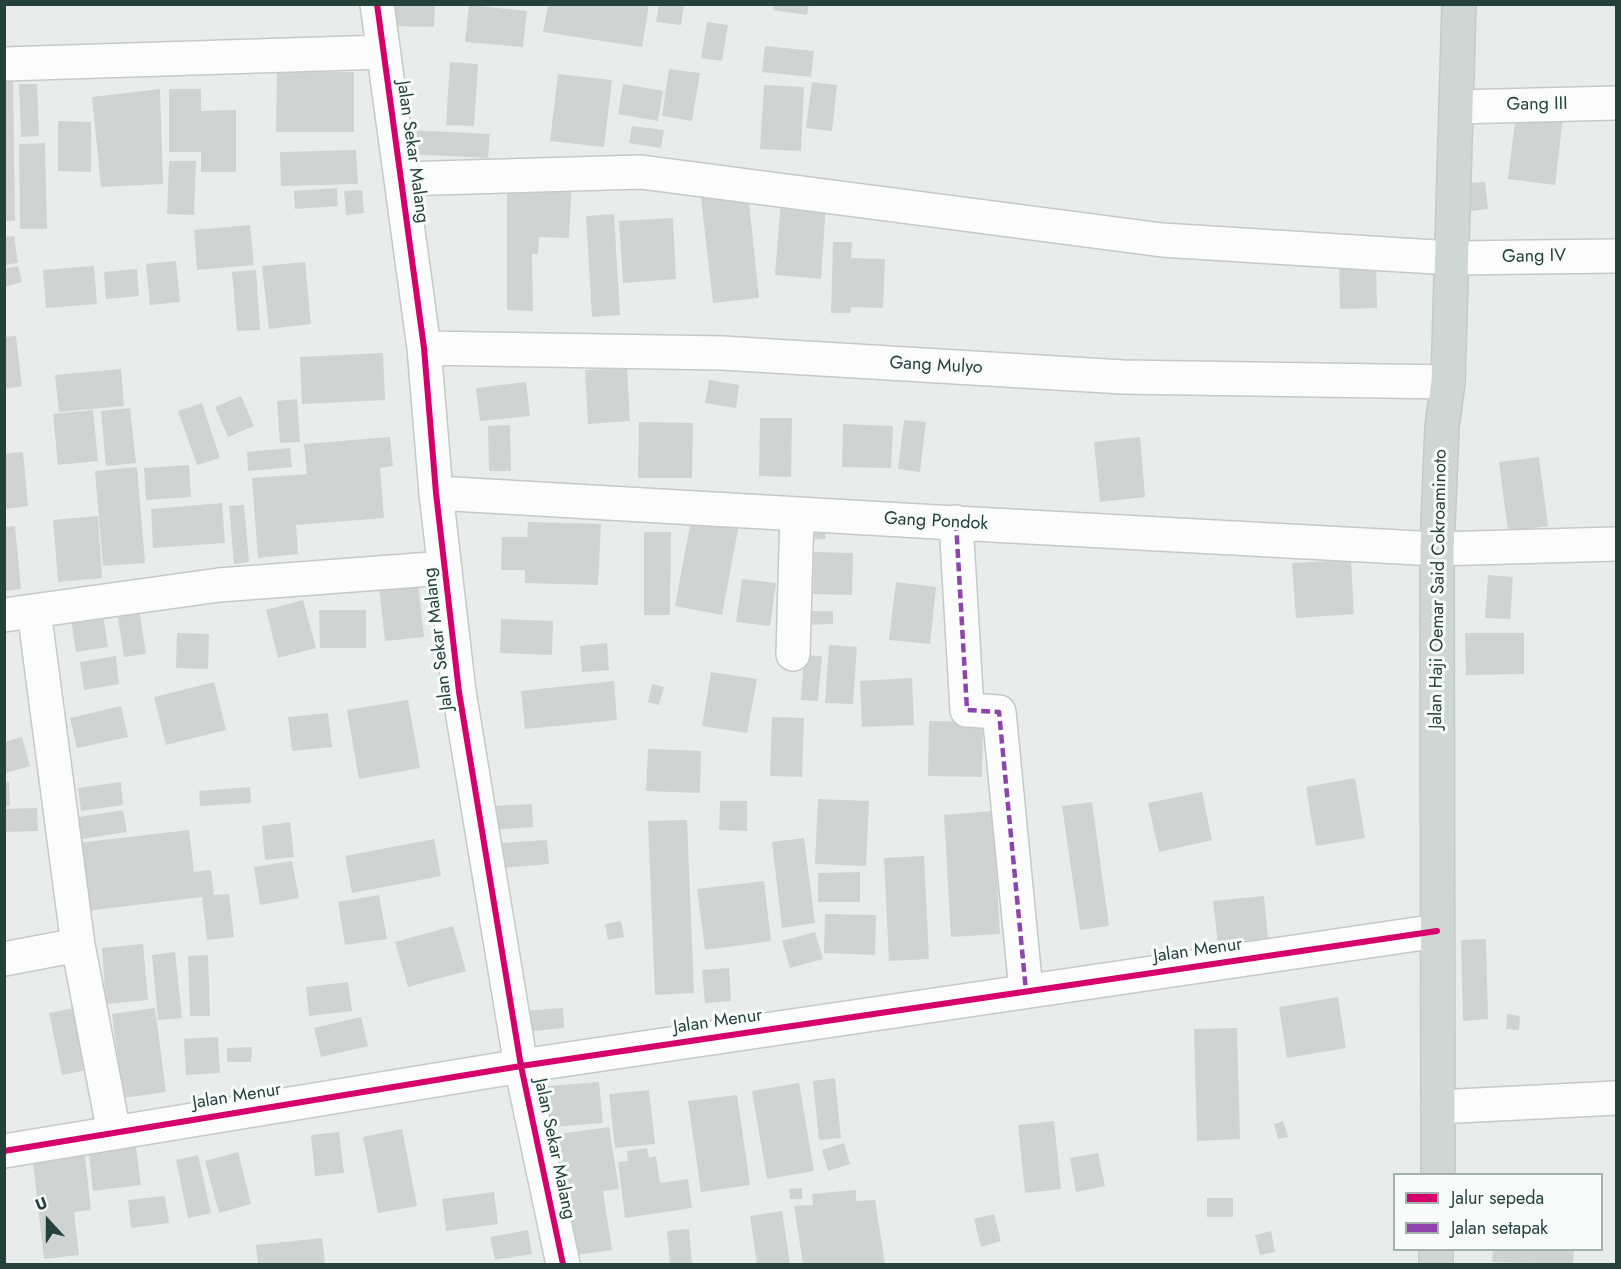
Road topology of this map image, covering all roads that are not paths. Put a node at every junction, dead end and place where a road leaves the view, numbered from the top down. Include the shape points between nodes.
1 (377, 4) edge
2 (1459, 4) edge
3 (383, 52) junction
4 (4, 64) edge
5 (1617, 103) edge
6 (1457, 107) junction
7 (401, 179) junction
8 (1617, 256) edge
9 (1451, 258) junction
10 (424, 348) junction
11 (1448, 382) junction
12 (436, 493) junction
13 (797, 514) junction
14 (956, 522) junction
15 (1617, 544) edge
16 (1437, 549) junction
17 (445, 568) junction
18 (19, 613) edge
19 (793, 654) dead end
20 (1437, 931) junction
21 (78, 945) junction
22 (4, 959) edge
23 (1026, 991) junction
24 (521, 1066) junction
25 (1617, 1098) edge
26 (1438, 1107) junction
27 (114, 1133) junction
28 (4, 1151) edge
29 (1437, 1173) edge
30 (563, 1264) edge

1 - 3 street, Jalan Sekar Malang
2 - 6 main road, Jalan Haji Oemar Said Cokroaminoto
3 - 4 street
3 - 7 street, Jalan Sekar Malang
5 - 6 street, Gang III
6 - 9 main road, Jalan Haji Oemar Said Cokroaminoto
7 - 9 street, Gang IV via 641,172 1162,240
7 - 10 street, Jalan Sekar Malang
8 - 9 street, Gang IV
9 - 11 main road, Jalan Haji Oemar Said Cokroaminoto
10 - 11 street, Gang Mulyo via 722,353 1123,376
10 - 12 street, Jalan Sekar Malang
11 - 16 main road, Jalan Haji Oemar Said Cokroaminoto via 1442,427
12 - 13 street, Gang Pondok
12 - 17 street, Jalan Sekar Malang
13 - 14 street, Gang Pondok
13 - 19 street
14 - 16 street, Gang Pondok
14 - 23 street via 967,710 999,712
15 - 16 street, Gang Pondok
16 - 20 main road, Jalan Haji Oemar Said Cokroaminoto
17 - 18 street via 219,585
17 - 24 street, Jalan Sekar Malang via 459,692
18 - 21 street
20 - 23 street, Jalan Menur
20 - 26 main road, Jalan Haji Oemar Said Cokroaminoto
21 - 22 street
21 - 27 street
23 - 24 street, Jalan Menur
24 - 27 street, Jalan Menur
24 - 30 street, Jalan Sekar Malang
25 - 26 street
26 - 29 main road, Jalan Haji Oemar Said Cokroaminoto
27 - 28 street, Jalan Menur

